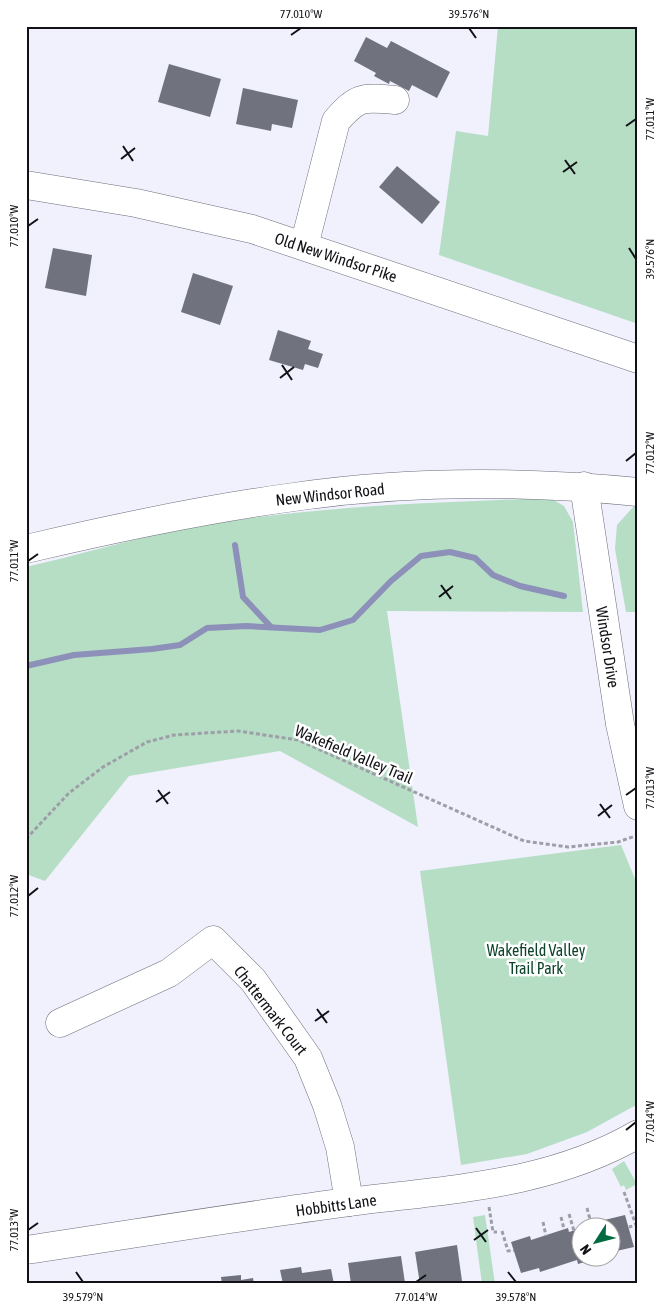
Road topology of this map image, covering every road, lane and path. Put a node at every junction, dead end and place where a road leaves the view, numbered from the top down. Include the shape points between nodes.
1 (395, 100) dead end
2 (26, 185) edge
3 (304, 246) junction
4 (638, 359) edge
5 (584, 486) junction
6 (638, 492) edge
7 (26, 549) edge
8 (638, 806) edge
9 (638, 835) edge
10 (26, 839) edge
11 (60, 1023) dead end
12 (638, 1134) edge
13 (624, 1192) dead end
14 (349, 1202) junction
15 (482, 1208) dead end
16 (587, 1208) dead end
17 (569, 1214) dead end
18 (561, 1217) dead end
19 (590, 1218) edge
20 (542, 1222) dead end
21 (572, 1224) edge
22 (629, 1227) dead end
23 (564, 1229) dead end
24 (502, 1230) dead end
25 (497, 1232) dead end
26 (546, 1236) dead end
27 (26, 1250) edge
28 (514, 1250) dead end

1 - 3 street via 375,98 354,102 336,122
2 - 3 street, Old New Windsor Pike via 181,212 252,229
3 - 4 street, Old New Windsor Pike
5 - 6 street, New Windsor Road
5 - 7 street, New Windsor Road via 399,488 295,496 116,528
5 - 8 street, Windsor Drive via 620,724
9 - 10 path, Wakefield Valley Trail via 618,842 568,846 524,841 298,740 238,730 174,735 147,742 103,767 69,793
11 - 14 street, Chattermark Court via 169,973 213,940 252,980 308,1058 328,1105 340,1147
12 - 14 street, Hobbitts Lane via 583,1161 540,1175 464,1189
13 - 22 path via 636,1225
14 - 27 street, Hobbitts Lane
15 - 25 path via 489,1207 493,1232
16 - 19 path
17 - 21 path
18 - 23 path
20 - 26 path
24 - 28 path via 508,1251

